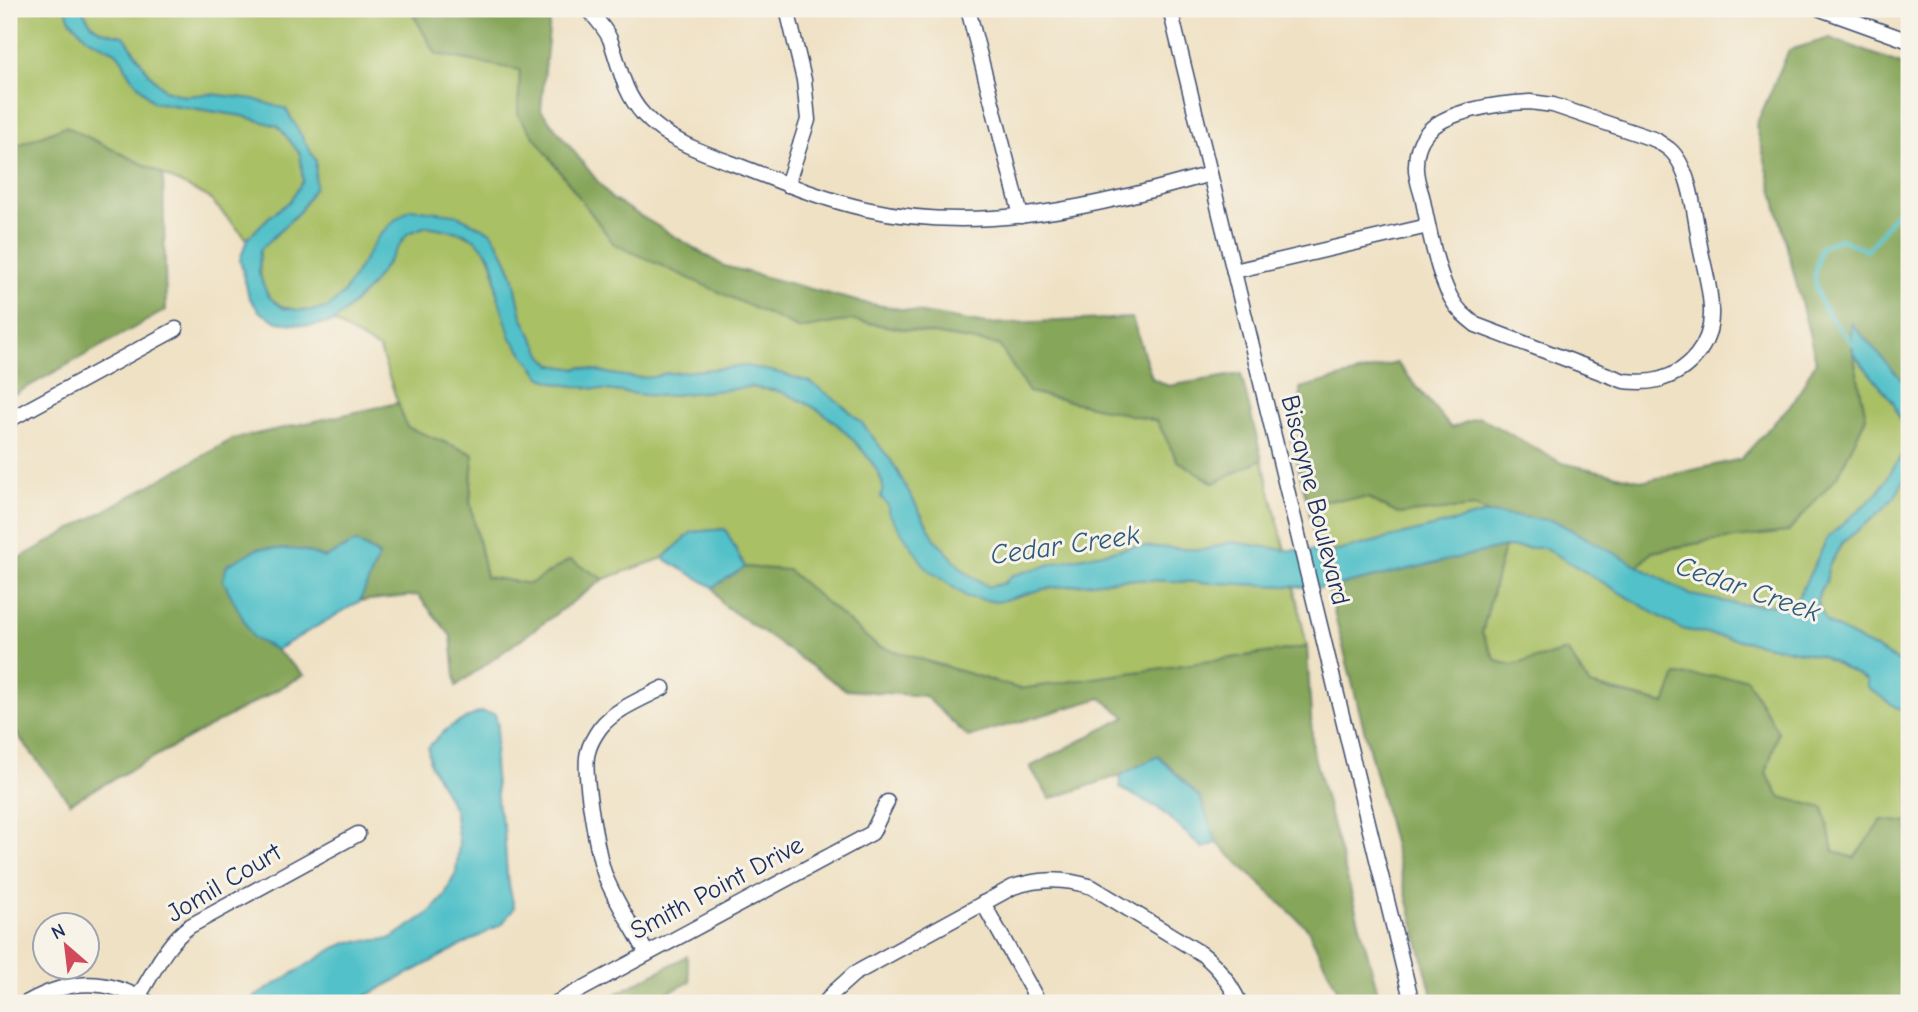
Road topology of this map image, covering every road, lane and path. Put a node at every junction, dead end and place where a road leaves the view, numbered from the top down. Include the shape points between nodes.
1 (787, 9) edge
2 (968, 9) edge
3 (1170, 9) edge
4 (1820, 9) edge
5 (591, 12) dead end
6 (1909, 41) edge
7 (1210, 174) junction
8 (786, 185) junction
9 (1021, 216) junction
10 (1428, 226) junction
11 (1234, 271) junction
12 (176, 329) dead end
13 (9, 420) edge
14 (663, 688) dead end
15 (887, 802) dead end
16 (358, 834) dead end
17 (983, 903) junction
18 (648, 954) junction
19 (144, 1000) edge
20 (26, 1003) edge
21 (556, 1003) edge
22 (825, 1003) edge
23 (1039, 1003) edge
24 (1240, 1003) edge
25 (1412, 1003) edge

1 - 8 street via 804,80 808,120
2 - 9 street
3 - 7 street, Biscayne Boulevard
4 - 6 street
5 - 8 street via 611,40 625,86 645,116 698,150
7 - 9 street via 1073,209
7 - 11 street, Biscayne Boulevard
8 - 9 street via 896,215
10 - 10 street via 1415,167 1418,149 1426,134 1453,116 1530,102 1553,105 1656,140 1671,150 1686,178 1710,298 1709,334 1677,373 1641,382 1624,380 1476,326 1462,314 1444,285
10 - 11 street
11 - 25 street, Biscayne Boulevard
12 - 13 street
14 - 18 street via 614,714 593,738 587,753 586,771 604,871
15 - 18 street, Smith Point Drive via 872,832
16 - 19 street, Jomil Court via 180,933 170,944
17 - 22 street via 854,974
17 - 23 street
17 - 24 street via 1033,881 1056,879 1092,887 1216,964
18 - 21 street, Smith Point Drive
19 - 20 street via 114,987 74,984

